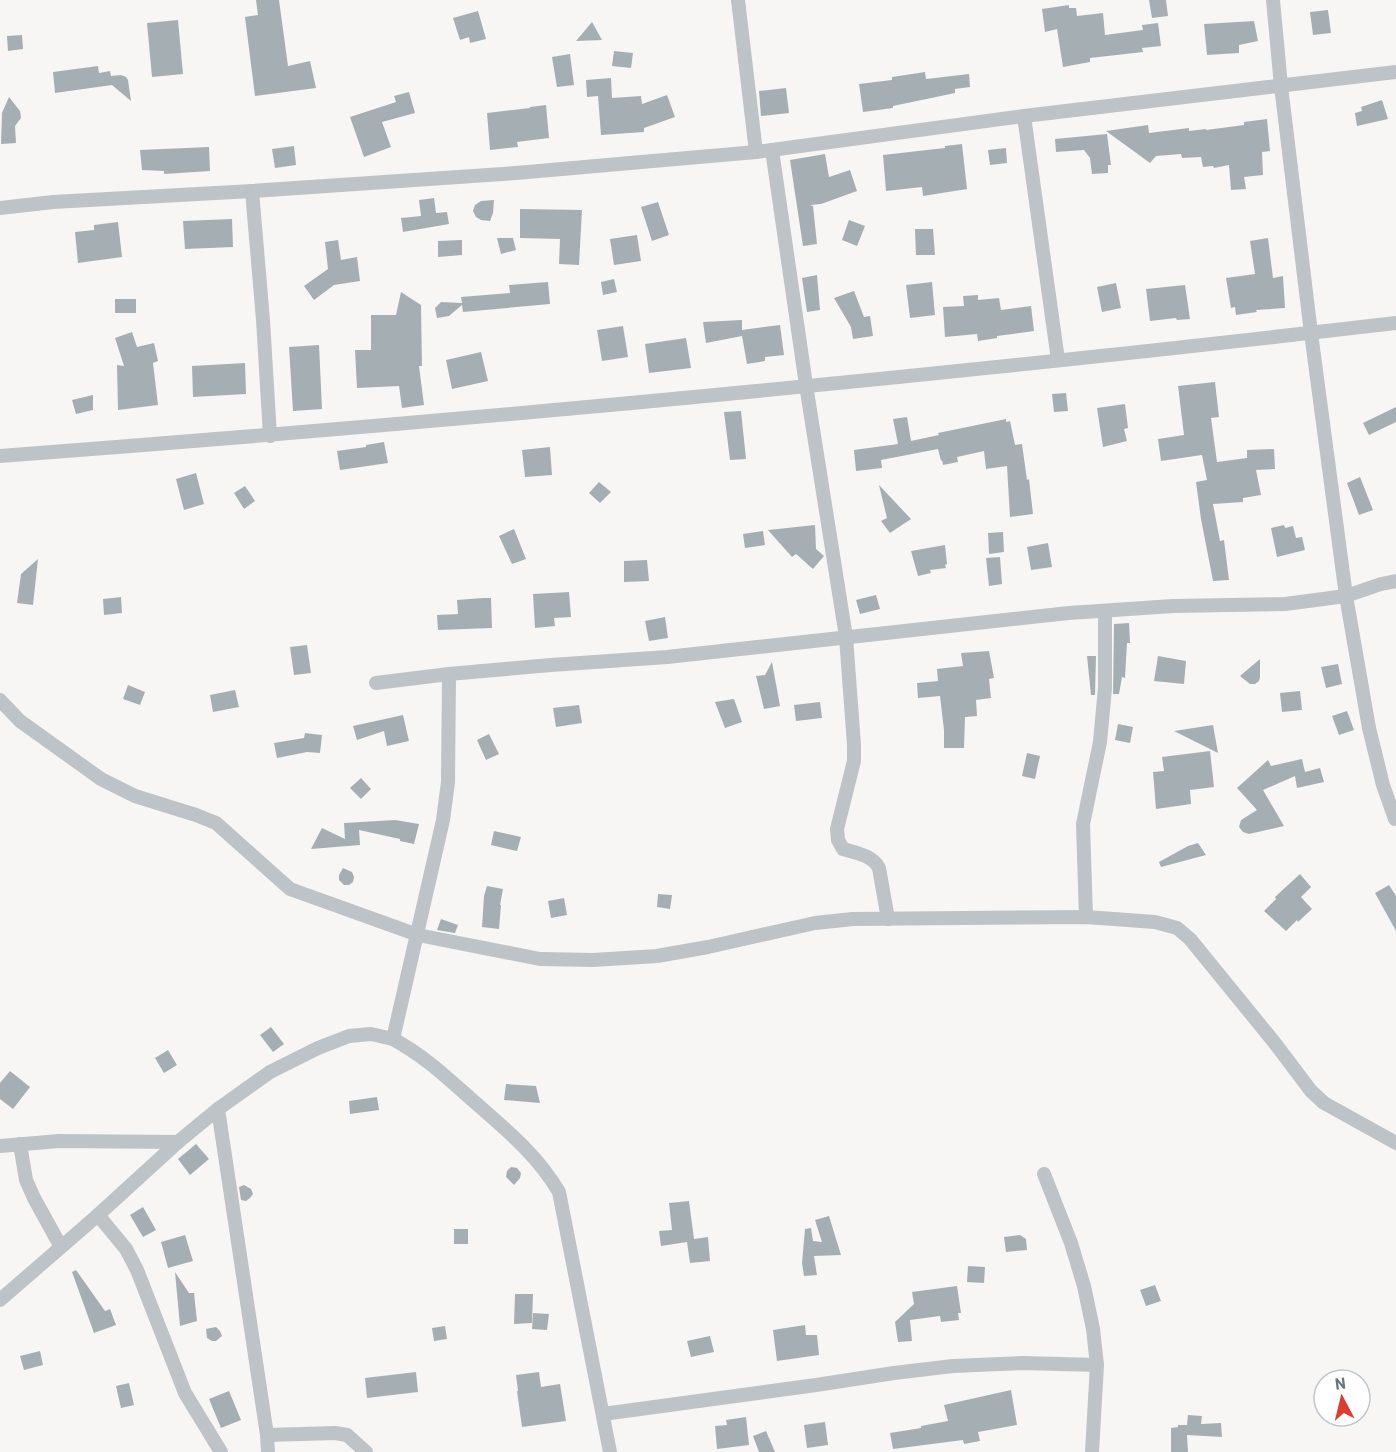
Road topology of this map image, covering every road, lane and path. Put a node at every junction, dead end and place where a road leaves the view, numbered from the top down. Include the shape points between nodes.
1 (738, 0) edge
2 (1273, 0) edge
3 (1396, 72) edge
4 (1281, 86) junction
5 (1024, 116) junction
6 (772, 150) junction
7 (756, 152) junction
8 (252, 191) junction
9 (0, 208) edge
10 (1396, 323) edge
11 (1311, 333) junction
12 (1058, 360) junction
13 (806, 386) junction
14 (270, 436) junction
15 (0, 456) edge
16 (1396, 580) edge
17 (1346, 596) junction
18 (1105, 611) junction
19 (846, 637) junction
20 (449, 674) junction
21 (376, 683) dead end
22 (0, 700) edge
23 (1396, 820) edge
24 (1086, 917) junction
25 (888, 919) junction
26 (418, 935) junction
27 (393, 1038) junction
28 (218, 1109) junction
29 (178, 1142) junction
30 (7, 1143) edge
31 (1396, 1143) edge
32 (1044, 1174) dead end
33 (98, 1215) junction
34 (61, 1247) junction
35 (0, 1300) edge
36 (1097, 1365) junction
37 (603, 1414) junction
38 (267, 1435) junction
39 (221, 1452) edge
40 (268, 1452) edge
41 (366, 1452) edge
42 (610, 1452) edge
43 (1092, 1452) edge

1 - 7 street
2 - 4 street
3 - 4 street
4 - 5 street
4 - 11 street
5 - 6 street
5 - 12 street
6 - 7 street
6 - 13 street
7 - 8 street
8 - 9 street
8 - 14 street
10 - 11 street
11 - 12 street
11 - 17 street
12 - 13 street
13 - 14 street
13 - 19 street
14 - 15 street
16 - 17 street
17 - 18 street via 1285,604
17 - 23 street via 1369,728
18 - 19 street
18 - 24 street via 1100,742 1083,824
19 - 20 street via 667,657
19 - 25 street via 854,761 837,829 838,840 843,849 876,862
20 - 21 street
20 - 26 street via 443,820
22 - 26 street via 20,721 101,779 135,796 216,824 290,889
24 - 25 street
24 - 31 street via 1155,922 1177,928 1190,939 1311,1091
25 - 26 street via 815,923 657,956 592,960 540,959
26 - 27 street
27 - 28 street via 349,1036 318,1048 270,1072
27 - 37 street via 444,1074 529,1150 549,1174 559,1192
28 - 29 street
28 - 38 street
29 - 30 street
29 - 33 street
30 - 34 street
32 - 36 street via 1084,1286
33 - 34 street
33 - 39 street via 126,1249 137,1270 185,1393
34 - 35 street
36 - 37 street via 1023,1362 953,1366
36 - 43 street
37 - 42 street
38 - 40 street
38 - 41 street via 347,1435

